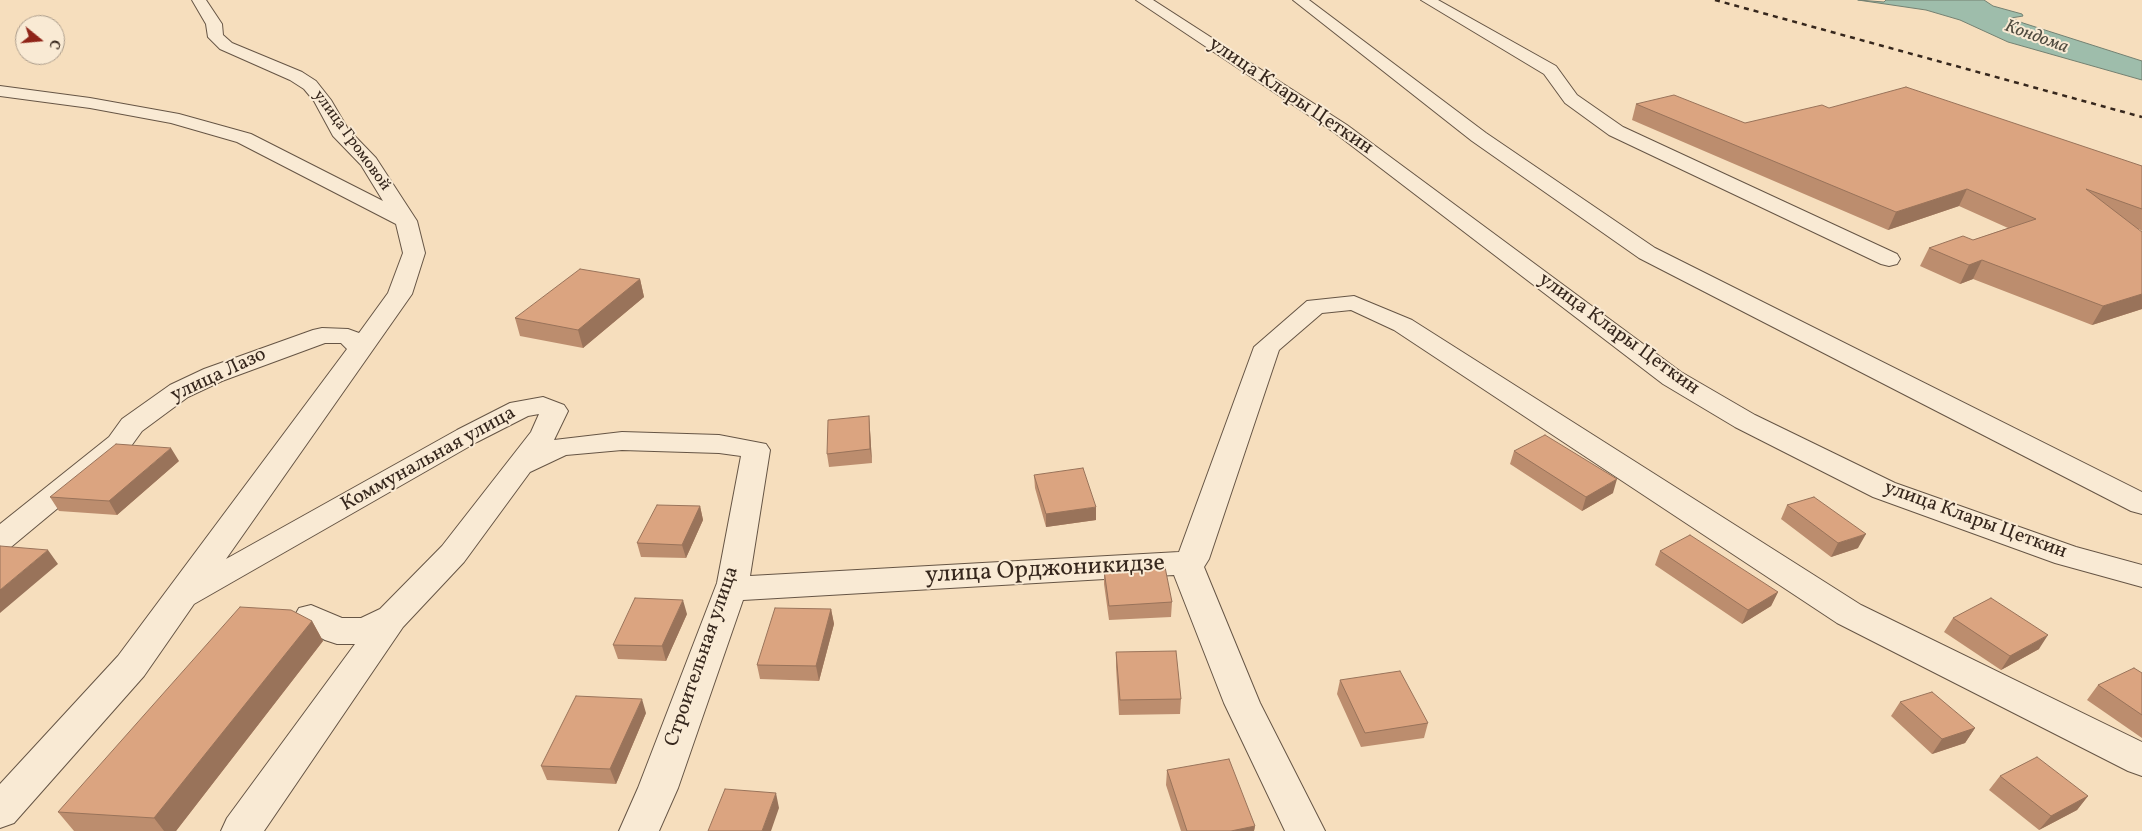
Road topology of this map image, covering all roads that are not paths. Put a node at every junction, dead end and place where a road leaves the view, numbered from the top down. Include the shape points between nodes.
1 (199, 0) edge
2 (1143, 0) edge
3 (1300, 0) edge
4 (1428, 0) edge
5 (0, 91) edge
6 (406, 221) junction
7 (1889, 259) dead end
8 (400, 294) joint
9 (361, 348) junction
10 (520, 467) junction
11 (2142, 504) edge
12 (0, 540) edge
13 (1186, 563) junction
14 (2142, 576) edge
15 (731, 589) junction
16 (182, 598) junction
17 (311, 617) dead end
18 (392, 618) junction
19 (2142, 760) edge
20 (0, 811) edge
21 (242, 831) edge
22 (640, 831) edge
23 (1305, 831) edge

1 - 6 street, улица Громовой via 214,24 216,37 226,46 310,85 340,132 369,162
2 - 14 street, улица Клары Цеткин via 1341,129 1672,378 1729,411 1884,490 2066,555
3 - 11 street via 1479,136 1647,253
4 - 7 street via 1550,70 1571,99 1616,131
5 - 6 street via 173,118 244,138
6 - 8 street, улица Громовой via 414,252
8 - 9 street, Коммунальная улица
9 - 12 street, улица Лазо via 348,336 322,335 230,368 178,391 132,425 119,444
9 - 16 street, Коммунальная улица
10 - 15 street, Строительная улица via 560,447 622,441 719,444 756,450
10 - 16 street, Коммунальная улица via 544,434 554,411 543,405 520,409 467,436
10 - 18 street, Коммунальная улица via 453,554
13 - 15 street, улица Орджоникидзе
13 - 19 street via 1193,559 1267,347 1315,306 1354,303 1403,325 1849,614
13 - 23 street, улица Орджоникидзе via 1242,703
15 - 22 street, Строительная улица
16 - 20 street, Коммунальная улица via 132,666
17 - 18 street, Коммунальная улица via 337,631 365,631
18 - 21 street, Коммунальная улица

